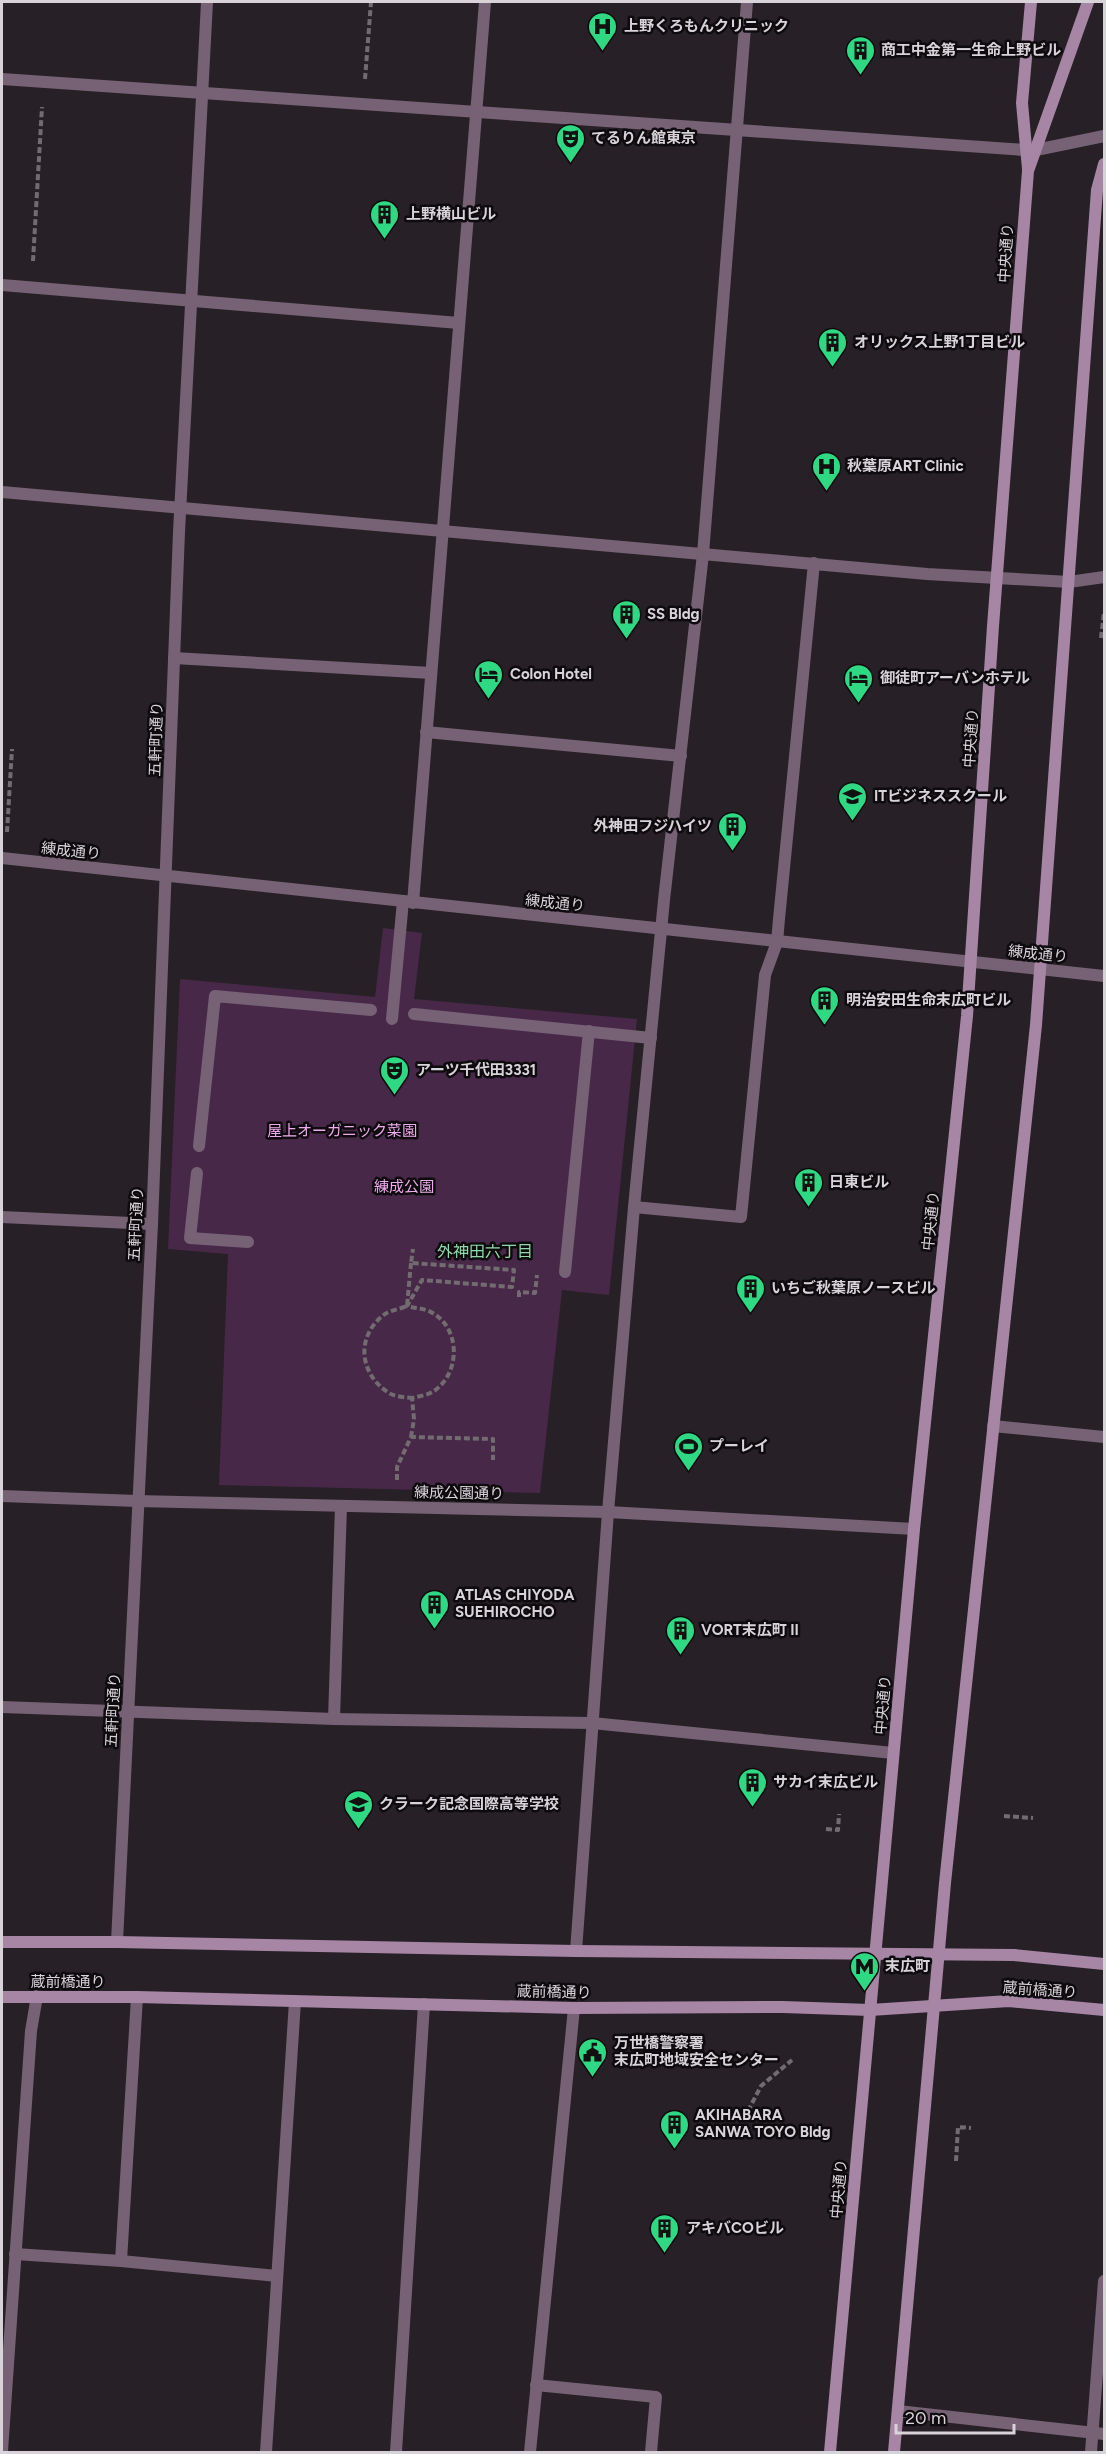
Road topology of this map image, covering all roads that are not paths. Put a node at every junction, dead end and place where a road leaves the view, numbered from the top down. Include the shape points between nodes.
1 (207, 2) edge
2 (485, 2) edge
3 (747, 2) edge
4 (1031, 2) edge
5 (1088, 2) edge
6 (2, 79) edge
7 (202, 93) junction
8 (476, 111) junction
9 (738, 129) junction
10 (1104, 136) edge
11 (1031, 150) junction
12 (1104, 164) edge
13 (2, 285) edge
14 (192, 301) junction
15 (459, 323) junction
16 (2, 492) edge
17 (180, 508) junction
18 (442, 531) junction
19 (703, 554) junction
20 (814, 563) junction
21 (1104, 577) edge
22 (998, 578) junction
23 (1069, 582) junction
24 (174, 658) junction
25 (431, 673) junction
26 (426, 732) junction
27 (681, 756) junction
28 (2, 858) edge
29 (166, 876) junction
30 (408, 902) junction
31 (662, 930) junction
32 (777, 942) junction
33 (971, 962) junction
34 (1041, 970) junction
35 (1104, 976) edge
36 (371, 1010) dead end
37 (414, 1014) dead end
38 (392, 1019) dead end
39 (590, 1031) junction
40 (651, 1038) junction
41 (199, 1146) dead end
42 (196, 1173) dead end
43 (634, 1208) junction
44 (2, 1216) edge
45 (152, 1224) junction
46 (248, 1242) dead end
47 (565, 1272) dead end
48 (993, 1426) junction
49 (1104, 1437) edge
50 (2, 1496) edge
51 (137, 1501) junction
52 (341, 1506) junction
53 (608, 1512) junction
54 (915, 1529) junction
55 (2, 1707) edge
56 (128, 1712) junction
57 (334, 1719) junction
58 (592, 1723) junction
59 (893, 1753) junction
60 (117, 1941) junction
61 (2, 1942) edge
62 (576, 1951) junction
63 (875, 1954) junction
64 (939, 1955) junction
65 (1104, 1964) edge
66 (37, 1996) junction
67 (2, 1997) edge
68 (137, 1997) junction
69 (295, 2001) junction
70 (424, 2004) junction
71 (934, 2006) junction
72 (574, 2008) junction
73 (870, 2010) junction
74 (1104, 2010) edge
75 (15, 2254) junction
76 (121, 2261) junction
77 (277, 2276) junction
78 (1104, 2281) edge
79 (5, 2356) edge
80 (536, 2385) junction
81 (898, 2411) junction
82 (1098, 2433) edge
83 (2, 2451) edge
84 (266, 2452) edge
85 (396, 2452) edge
86 (530, 2452) edge
87 (651, 2452) edge
88 (830, 2452) edge
89 (894, 2452) edge
90 (1090, 2452) edge

1 - 7 street, 五軒町通り
2 - 8 street
3 - 9 street
4 - 11 main road, 中央通り via 1023,103
5 - 11 main road
6 - 7 street
7 - 8 street
7 - 14 street, 五軒町通り
8 - 9 street
8 - 15 street
9 - 11 street
9 - 19 street
10 - 11 street
11 - 22 main road, 中央通り
12 - 23 main road via 1097,190
13 - 14 street
14 - 15 street
14 - 17 street, 五軒町通り
15 - 18 street
16 - 17 street
17 - 18 street
17 - 24 street, 五軒町通り
18 - 19 street
18 - 25 street
19 - 20 street
19 - 27 street
20 - 22 street
20 - 32 street
21 - 23 street
22 - 23 street
22 - 33 main road, 中央通り
23 - 34 main road
24 - 25 street
24 - 29 street, 五軒町通り
25 - 26 street
26 - 27 street
26 - 30 street
27 - 31 street
28 - 29 street, 練成通り
29 - 30 street, 練成通り
29 - 45 street, 五軒町通り
30 - 31 street, 練成通り
30 - 38 street
31 - 32 street, 練成通り
31 - 40 street
32 - 33 street, 練成通り
32 - 43 street via 765,975 741,1217
33 - 34 street, 練成通り
33 - 54 main road, 中央通り
34 - 35 street, 練成通り
34 - 48 main road
36 - 41 street via 215,996
37 - 39 street
39 - 40 street
39 - 47 street
40 - 43 street
42 - 46 street via 190,1238
43 - 53 street
44 - 45 street
45 - 51 street, 五軒町通り
48 - 49 street
48 - 64 main road
50 - 51 street, 練成公園通り
51 - 52 street, 練成公園通り
51 - 56 street, 五軒町通り
52 - 53 street, 練成公園通り
52 - 57 street
53 - 54 street, 練成公園通り
53 - 58 street
54 - 59 main road, 中央通り
55 - 56 street
56 - 57 street
56 - 60 street, 五軒町通り
57 - 58 street
58 - 59 street
58 - 62 street
59 - 63 main road, 中央通り
60 - 61 main road
60 - 62 main road
62 - 63 main road
63 - 64 main road
63 - 73 main road, 中央通り
64 - 65 main road via 1014,1955
64 - 71 main road
66 - 67 main road, 蔵前橋通り
66 - 68 main road, 蔵前橋通り
66 - 75 street via 31,2031
68 - 69 main road, 蔵前橋通り
68 - 76 street
69 - 70 main road, 蔵前橋通り
69 - 77 street
70 - 72 main road, 蔵前橋通り
70 - 85 street
71 - 73 main road, 蔵前橋通り
71 - 74 main road, 蔵前橋通り via 1009,2001
71 - 81 main road
72 - 73 main road, 蔵前橋通り
72 - 80 street
73 - 88 main road, 中央通り
75 - 76 street
75 - 79 street
76 - 77 street
77 - 84 street
78 - 82 street
79 - 83 street
80 - 86 street
80 - 87 street via 656,2397
81 - 82 street
81 - 89 main road
82 - 90 street

